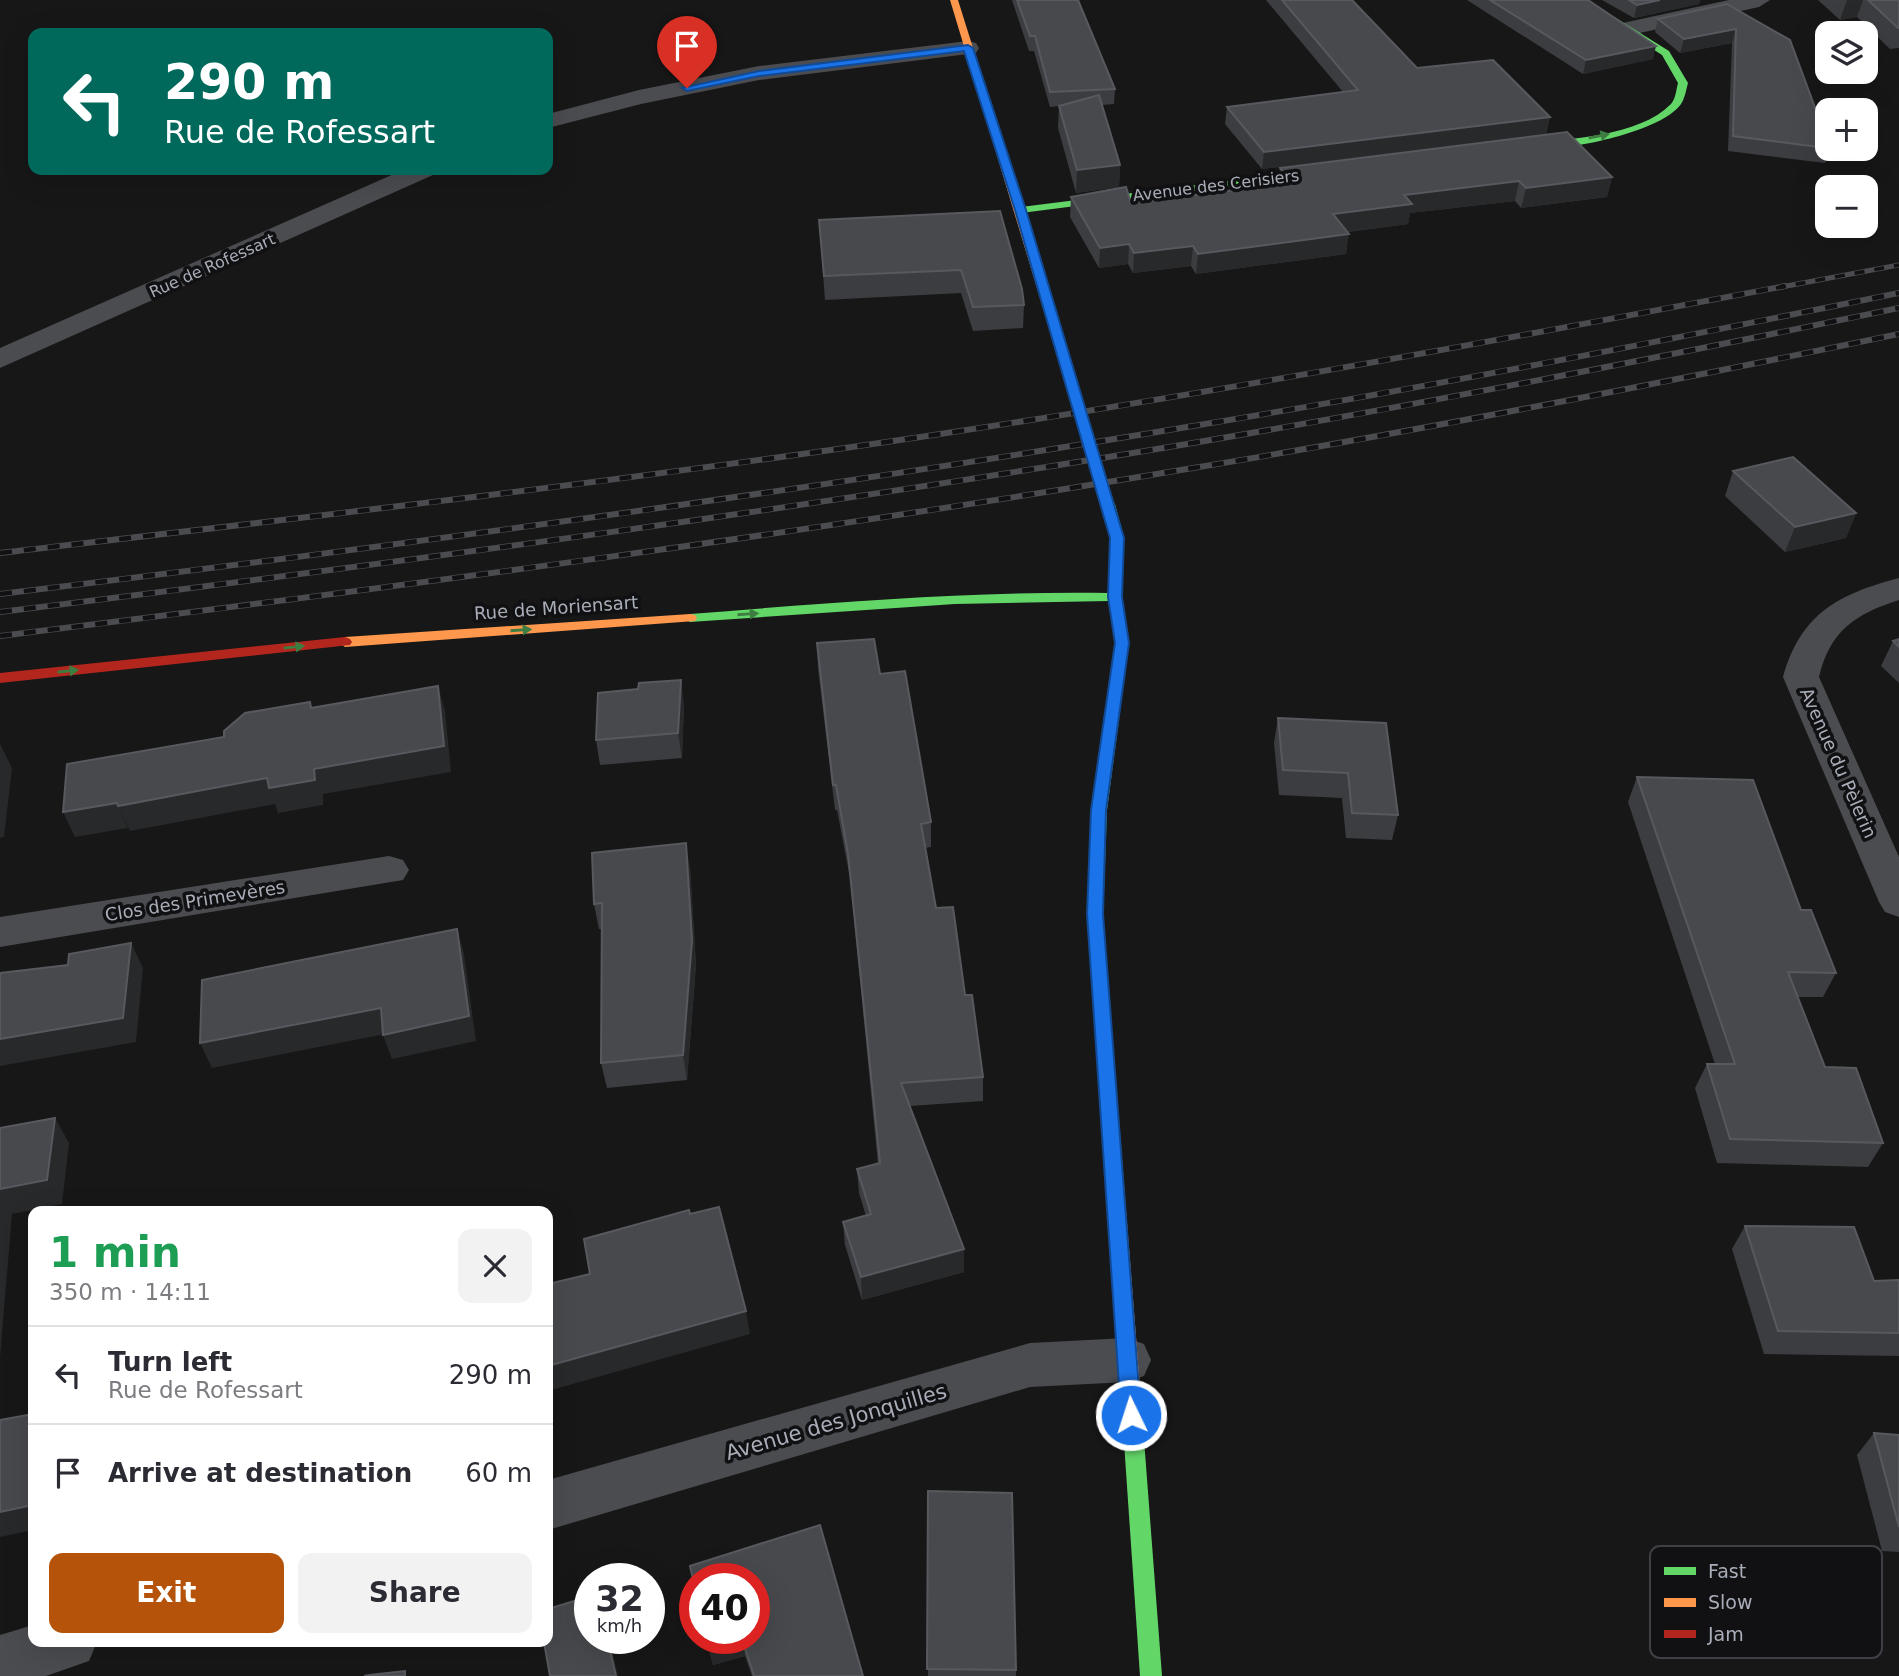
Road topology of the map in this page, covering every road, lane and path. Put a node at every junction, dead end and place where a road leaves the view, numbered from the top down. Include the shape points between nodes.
1 (954, 0) edge
2 (1581, 0) edge
3 (1759, 0) edge
4 (1626, 29) junction
5 (968, 48) junction
6 (553, 120) edge
7 (1500, 150) edge
8 (1350, 169) edge
9 (413, 175) edge
10 (1021, 210) junction
11 (0, 359) edge
12 (1899, 589) edge
13 (1115, 597) junction
14 (0, 678) edge
15 (389, 870) dead end
16 (1899, 902) edge
17 (0, 932) edge
18 (1127, 1360) junction
19 (553, 1504) edge
20 (52, 1647) edge
21 (0, 1662) edge
22 (1151, 1676) edge

1 - 5 street
2 - 4 street
3 - 4 street
7 -> 4 street via 1627,131 1666,115 1680,97 1682,76 1671,57
5 - 6 street via 759,74 639,97
5 - 10 street
8 - 10 street, Avenue des Cerisiers
9 - 11 street, Rue de Rofessart
10 - 13 street, bridge via 1117,538
12 - 16 street, Avenue du Pèlerin via 1864,598 1825,624 1805,652 1801,677
14 -> 13 street, Rue de Moriensart via 355,641 940,600
13 - 18 street via 1122,643 1099,810 1095,914
15 - 17 street, Clos des Primevères
18 - 19 street, Avenue des Jonquilles via 1030,1365
18 - 22 street
20 - 21 street

